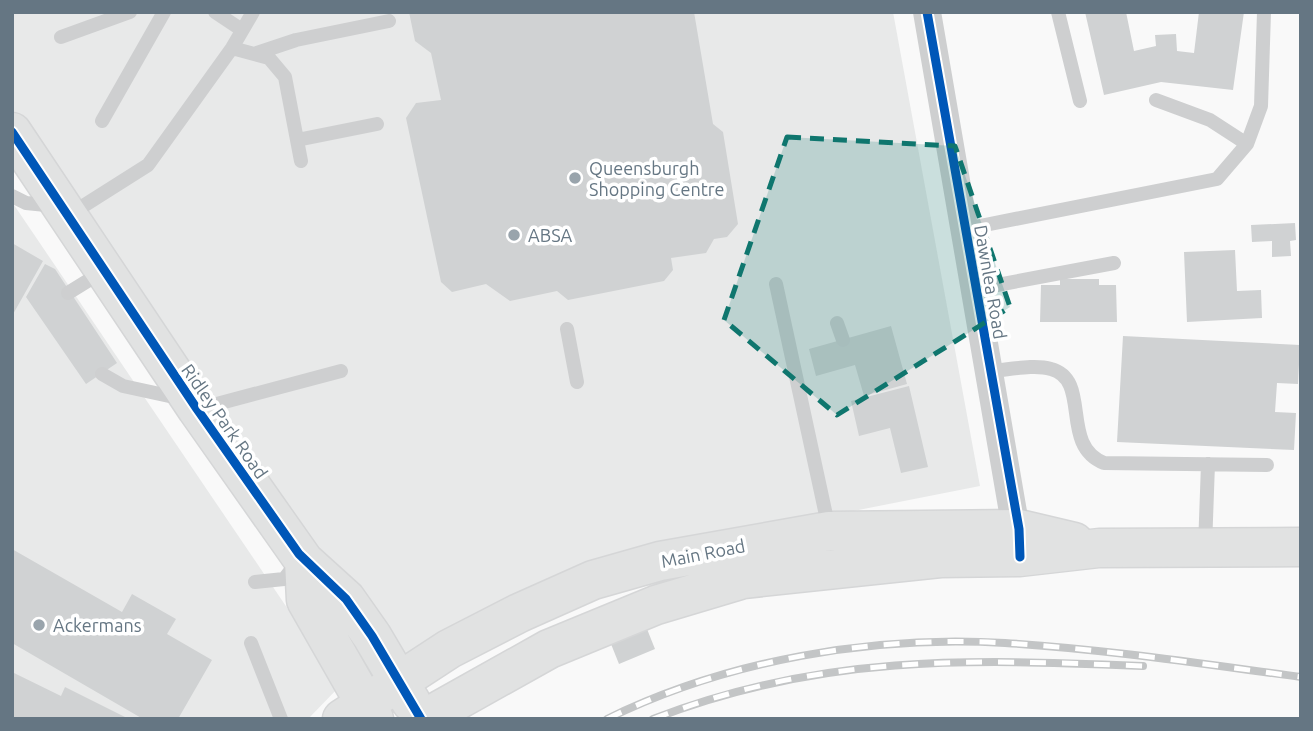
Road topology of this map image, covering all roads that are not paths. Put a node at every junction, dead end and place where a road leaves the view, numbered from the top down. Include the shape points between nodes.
1 (130, 12) edge
2 (164, 12) edge
3 (215, 12) edge
4 (253, 12) edge
5 (927, 12) edge
6 (1058, 12) edge
7 (1264, 12) edge
8 (389, 21) dead end
9 (242, 30) junction
10 (61, 37) dead end
11 (232, 48) junction
12 (257, 53) junction
13 (1156, 100) dead end
14 (1080, 102) dead end
15 (102, 121) dead end
16 (377, 124) dead end
17 (12, 132) edge
18 (297, 140) junction
19 (1247, 144) junction
20 (301, 161) dead end
21 (12, 196) edge
22 (65, 211) junction
23 (965, 229) junction
24 (1114, 263) dead end
25 (104, 271) junction
26 (776, 284) dead end
27 (976, 289) junction
28 (68, 293) dead end
29 (837, 323) dead end
30 (567, 329) dead end
31 (843, 340) dead end
32 (341, 371) dead end
33 (990, 371) junction
34 (102, 374) dead end
35 (577, 382) dead end
36 (194, 405) junction
37 (1208, 464) junction
38 (1267, 465) dead end
39 (1019, 543) junction
40 (1205, 547) junction
41 (1301, 547) edge
42 (832, 550) junction
43 (302, 558) junction
44 (255, 582) dead end
45 (346, 600) junction
46 (251, 643) dead end
47 (449, 649) junction
48 (399, 680) junction
49 (360, 713) edge
50 (281, 719) edge
51 (422, 719) edge

1 - 10 lane
2 - 15 lane
3 - 9 lane
4 - 9 lane
5 - 23 street, Dawnlea Road
6 - 14 lane
7 - 19 lane via 1261,106
8 - 12 lane
9 - 11 lane
11 - 12 lane
11 - 22 lane via 148,165
12 - 18 lane via 285,76
13 - 19 lane via 1210,120
16 - 18 lane
17 - 22 main road, Ridley Park Road
18 - 20 lane
19 - 23 lane via 1217,179
21 - 22 lane
22 - 25 main road, Ridley Park Road
23 - 27 street, Dawnlea Road
24 - 27 lane
25 - 28 lane
25 - 36 main road, Ridley Park Road
26 - 42 lane
27 - 33 street, Dawnlea Road
29 - 31 lane
30 - 35 lane
32 - 36 lane
33 - 37 lane via 1048,368 1060,372 1073,393 1081,442 1094,459 1104,463
33 - 39 street, Dawnlea Road
34 - 36 lane via 123,386
36 - 43 main road, Ridley Park Road
37 - 38 lane
37 - 40 lane
39 - 40 main road, Main Road
39 - 42 main road, Main Road
40 - 41 main road, Main Road
42 - 47 main road, Main Road via 660,561 593,580
42 - 51 main road, Main Road via 656,605 549,649
43 - 44 lane via 284,579
43 - 45 main road, Ridley Park Road
43 - 49 main road via 306,600
45 - 47 main road via 386,635 404,644
45 - 48 main road, Ridley Park Road
46 - 50 lane
47 - 48 main road, Main Road
48 - 49 main road, Main Road
48 - 51 main road, Ridley Park Road

